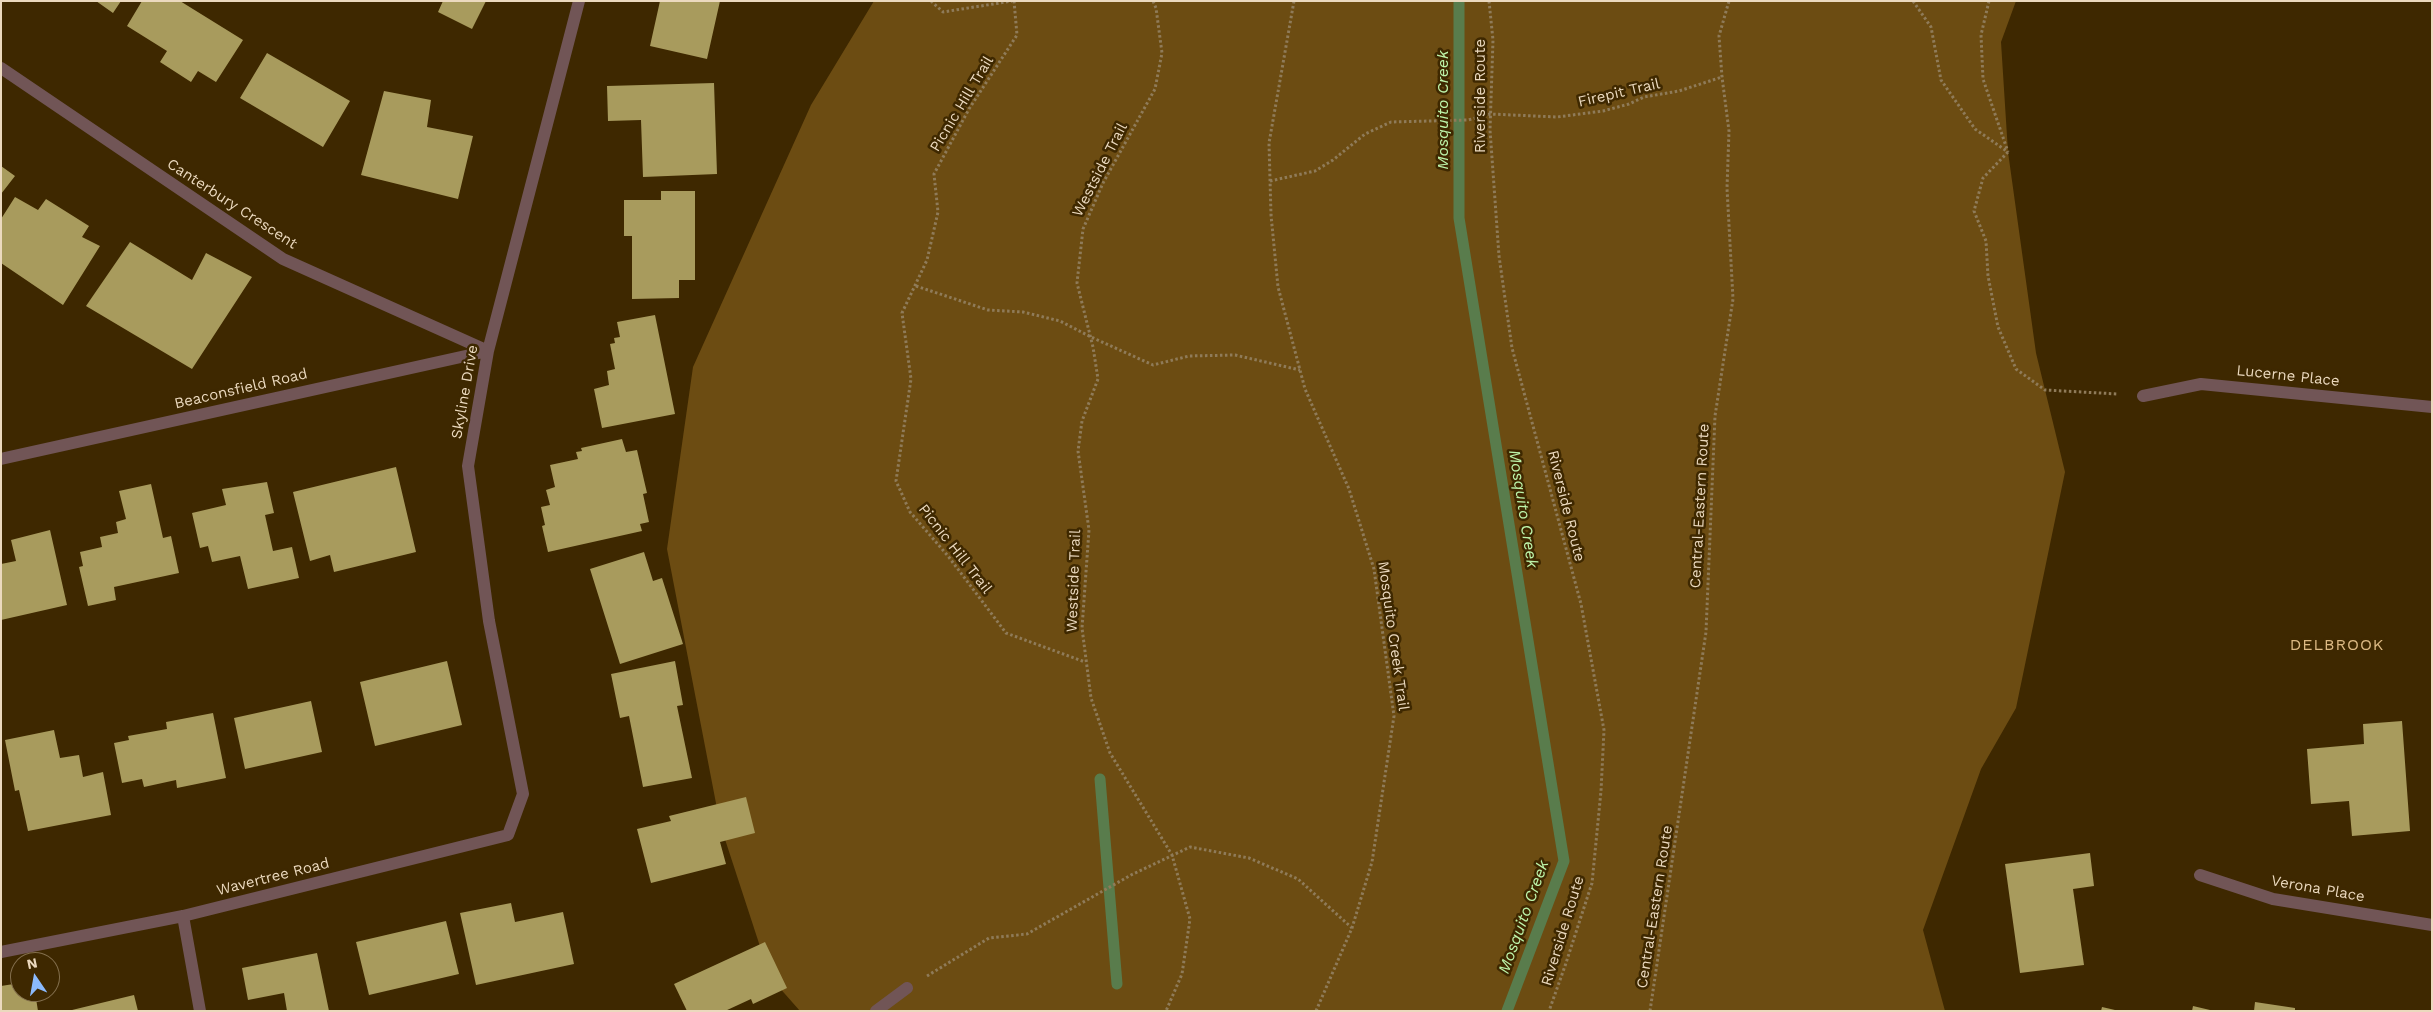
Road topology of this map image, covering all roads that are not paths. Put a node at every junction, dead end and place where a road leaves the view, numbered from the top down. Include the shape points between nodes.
1 (579, 1) edge
2 (1, 68) edge
3 (488, 351) junction
4 (2142, 396) road end
5 (2432, 407) edge
6 (1, 459) edge
7 (524, 794) joint
8 (2200, 875) dead end
9 (183, 916) junction
10 (2432, 925) edge
11 (1, 952) edge
12 (907, 988) road end
13 (200, 1011) edge
14 (876, 1011) edge

1 - 3 street, Skyline Drive
2 - 3 street, Canterbury Crescent via 283,259
3 - 6 street, Beaconsfield Road
3 - 7 street, Skyline Drive via 468,466 490,621
4 - 5 street, Lucerne Place via 2201,384
7 - 9 street, Wavertree Road via 508,835
8 - 10 street, Verona Place via 2273,899
9 - 11 street, Wavertree Road
9 - 13 street
12 - 14 street

